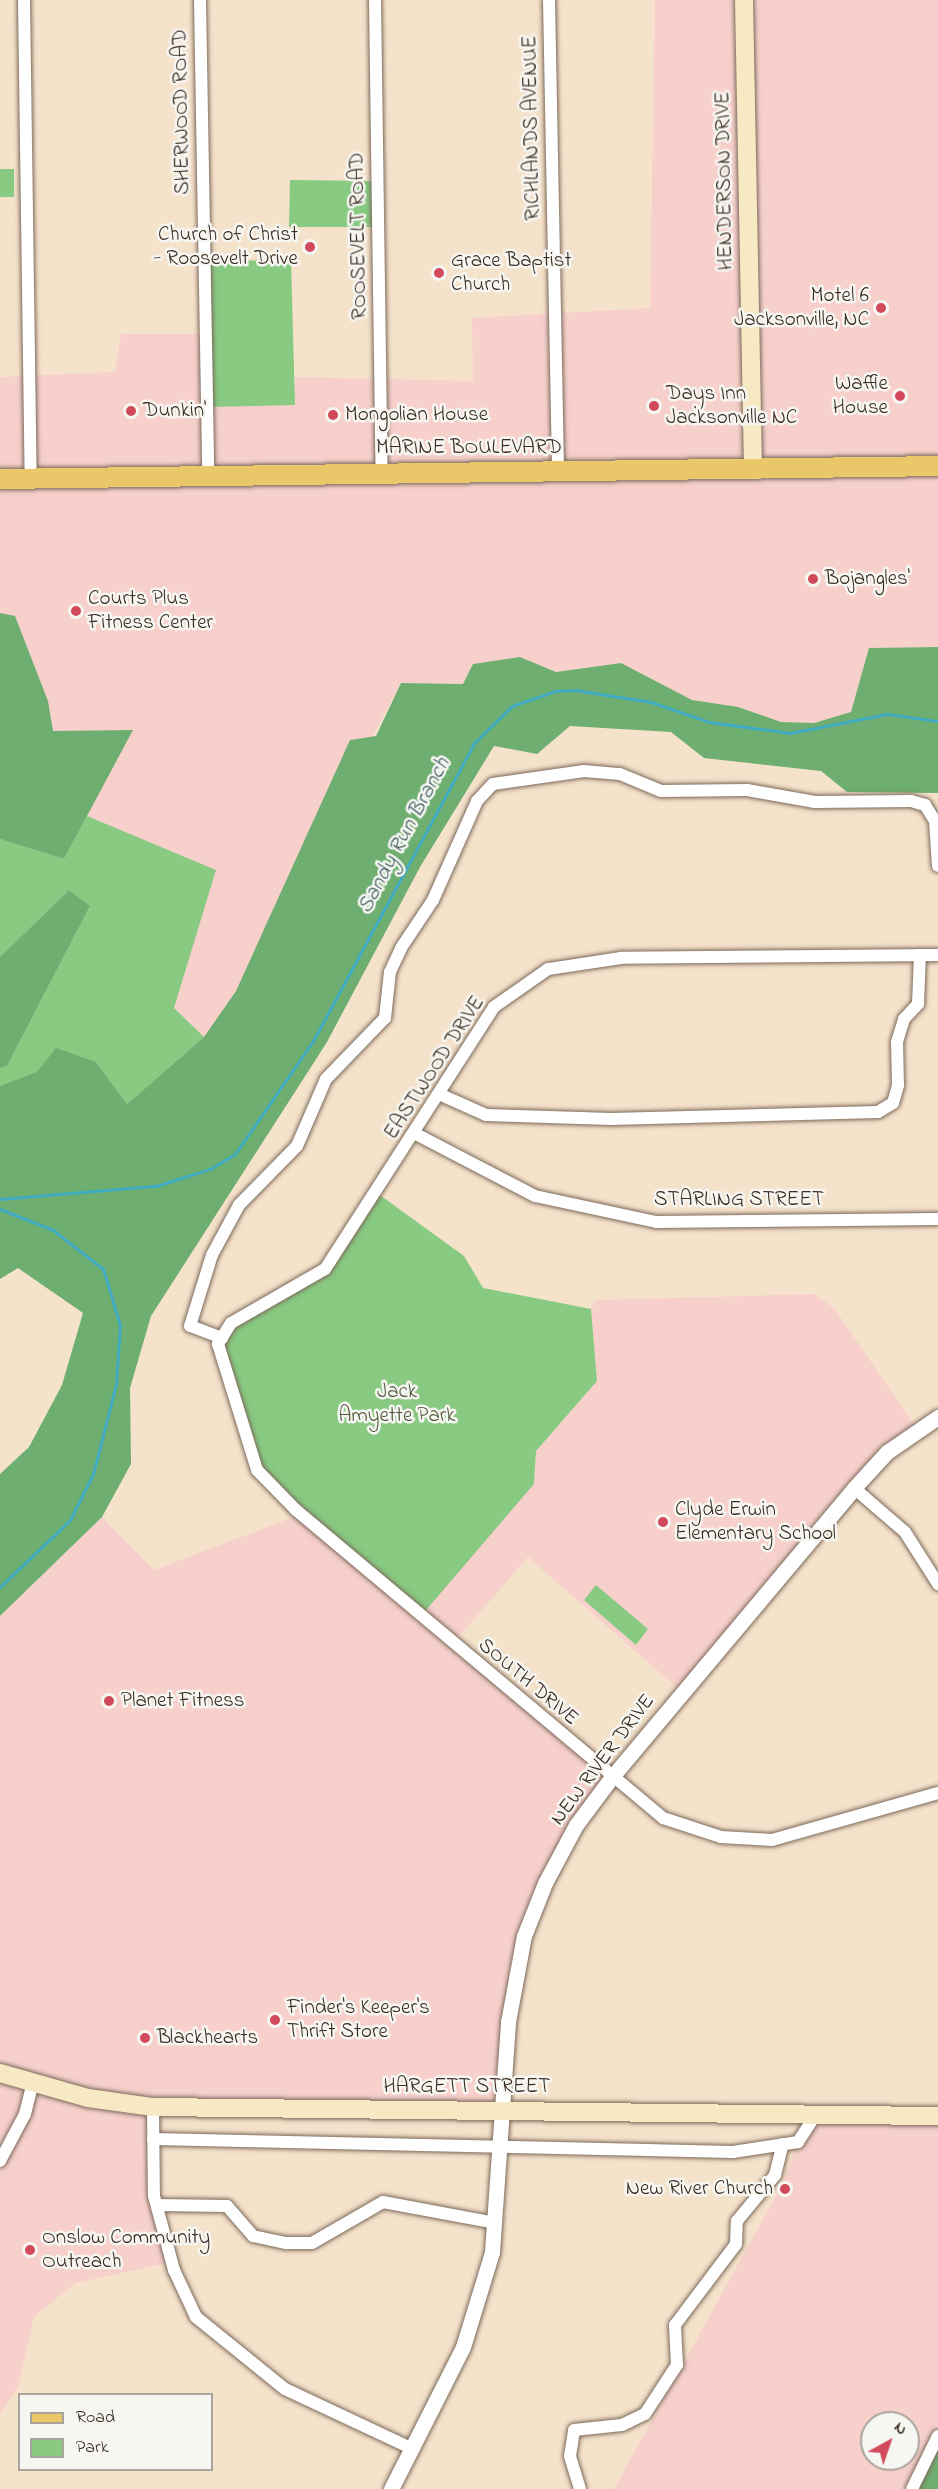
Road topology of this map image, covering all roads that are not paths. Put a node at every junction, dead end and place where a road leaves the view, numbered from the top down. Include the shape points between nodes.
1 (24, 0) edge
2 (200, 0) edge
3 (375, 0) edge
4 (549, 0) edge
5 (744, 0) edge
6 (938, 466) edge
7 (753, 469) junction
8 (558, 471) junction
9 (382, 472) junction
10 (208, 476) junction
11 (31, 478) junction
12 (0, 479) edge
13 (938, 866) edge
14 (920, 955) junction
15 (938, 955) edge
16 (439, 1094) junction
17 (414, 1133) junction
18 (938, 1219) edge
19 (220, 1341) junction
20 (938, 1417) edge
21 (854, 1488) junction
22 (938, 1584) edge
23 (611, 1778) junction
24 (938, 1793) edge
25 (0, 2073) edge
26 (33, 2083) junction
27 (153, 2107) junction
28 (502, 2108) junction
29 (816, 2114) junction
30 (938, 2116) edge
31 (153, 2139) junction
32 (783, 2144) junction
33 (500, 2147) junction
34 (0, 2161) edge
35 (157, 2205) junction
36 (495, 2223) junction
37 (938, 2436) edge
38 (413, 2449) junction
39 (391, 2489) edge
40 (580, 2489) edge
41 (912, 2489) edge

1 - 11 street
2 - 10 street, SHERWOOD ROAD
3 - 9 street, ROOSEVELT ROAD
4 - 8 street, RICHLANDS AVENUE
5 - 7 main road, HENDERSON DRIVE
6 - 7 main road, MARINE BOULEVARD
7 - 8 main road, MARINE BOULEVARD
8 - 9 main road, MARINE BOULEVARD
9 - 10 main road, MARINE BOULEVARD
10 - 11 main road, MARINE BOULEVARD
11 - 12 main road, MARINE BOULEVARD
13 - 19 street via 935,821 925,805 911,801 815,802 747,790 661,791 620,774 584,771 493,784 477,801 433,900 401,948 390,972 385,1018 326,1079 297,1146 239,1205 212,1255 190,1326
14 - 15 street, EASTWOOD DRIVE
14 - 16 street, EASTWOOD DRIVE via 621,958 548,969 494,1007
14 - 16 street via 918,1004 904,1019 897,1042 898,1085 892,1103 878,1112 611,1119 486,1115
16 - 17 street, EASTWOOD DRIVE
17 - 18 street, STARLING STREET via 536,1196 645,1220
17 - 19 street, EASTWOOD DRIVE via 325,1269 231,1323
19 - 23 street, SOUTH DRIVE via 257,1470
20 - 21 street, NEW RIVER DRIVE via 888,1452
21 - 22 street via 905,1532
21 - 23 street, NEW RIVER DRIVE
23 - 24 street, SOUTH DRIVE via 663,1818 721,1837 772,1840
23 - 28 street, NEW RIVER DRIVE via 576,1825 524,1936 508,2022
25 - 26 main road, HARGETT STREET
26 - 27 main road, HARGETT STREET
26 - 34 street via 25,2114
27 - 28 main road, HARGETT STREET
27 - 31 street
28 - 29 main road, HARGETT STREET
28 - 33 street, NEW RIVER DRIVE
29 - 30 main road, HARGETT STREET
29 - 32 street via 798,2142
31 - 33 street
31 - 35 street
32 - 33 street via 734,2152
32 - 40 street via 775,2175 737,2221 736,2244 675,2325 677,2365 645,2414 622,2425 574,2430 570,2456
33 - 36 street, NEW RIVER DRIVE
35 - 36 street via 227,2206 252,2236 287,2244 312,2243 383,2202
35 - 38 street via 174,2270 196,2317 285,2388
36 - 38 street, NEW RIVER DRIVE via 492,2252 463,2347
37 - 41 street
38 - 39 street, NEW RIVER DRIVE

